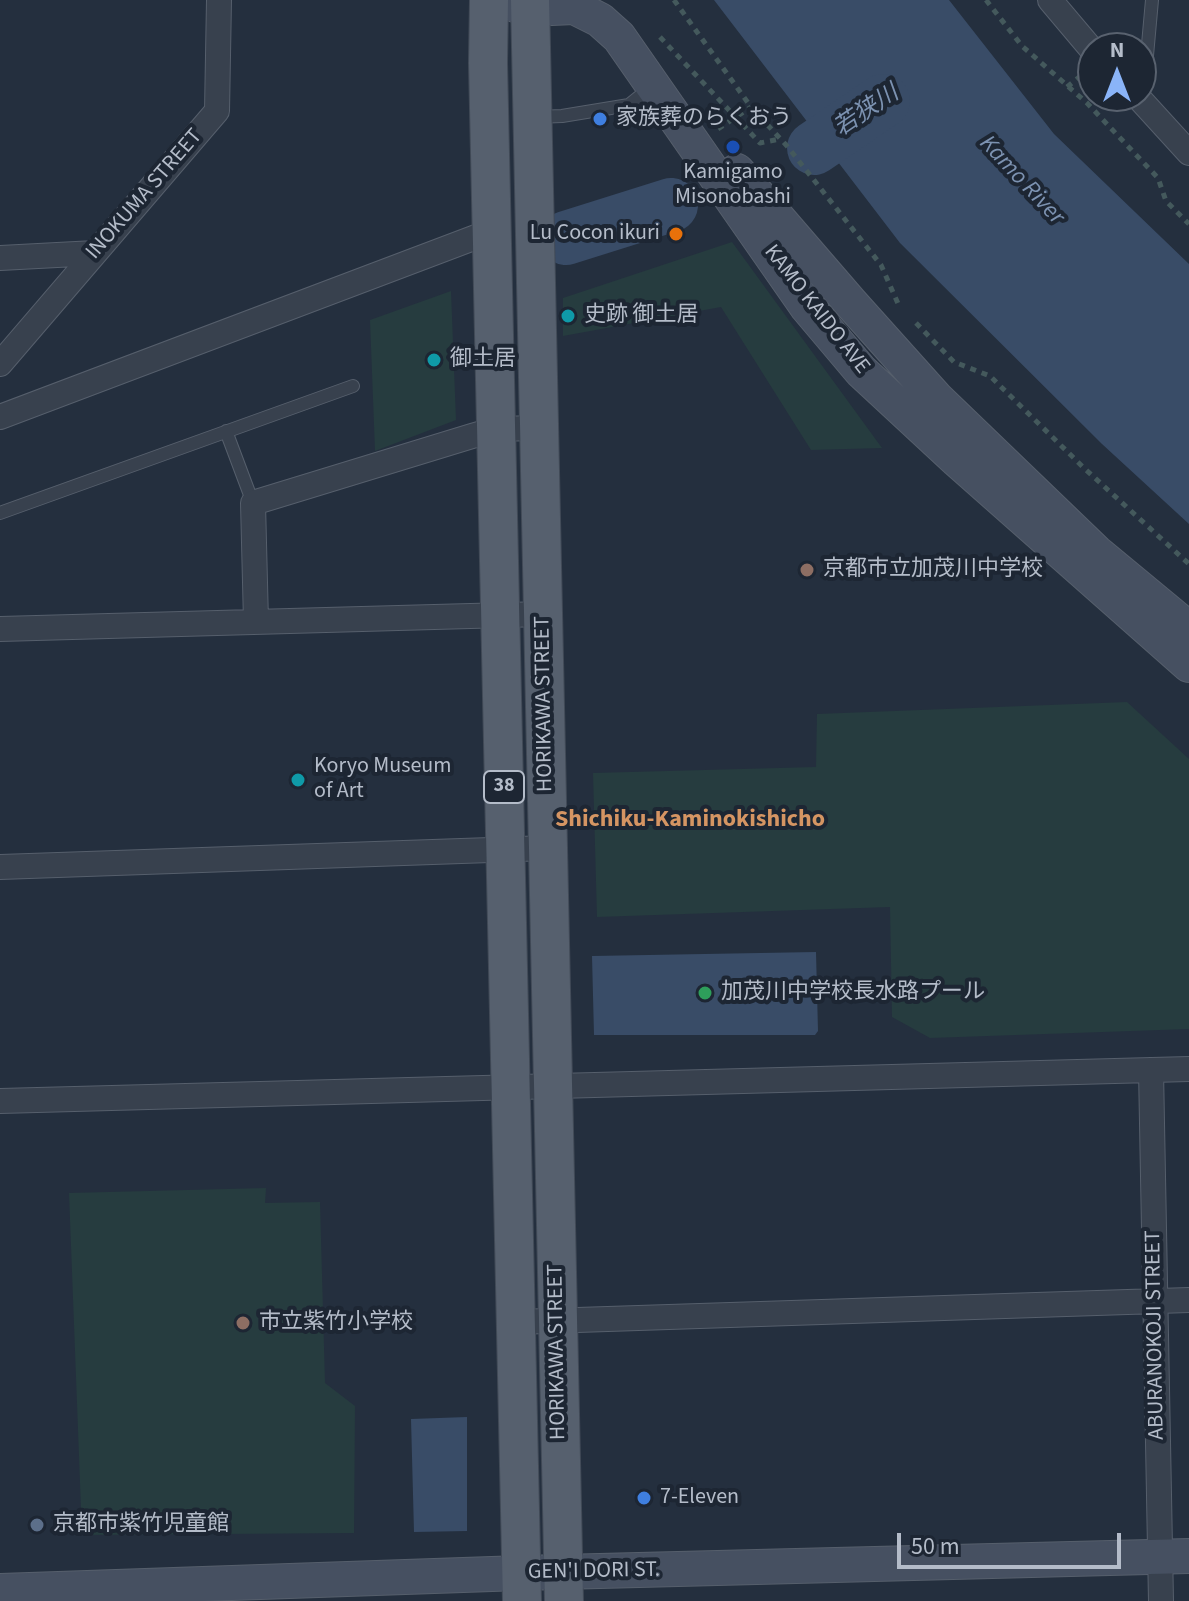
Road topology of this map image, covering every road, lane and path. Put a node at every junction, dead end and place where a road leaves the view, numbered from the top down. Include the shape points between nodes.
1 (219, 0) edge
2 (489, 0) edge
3 (594, 0) edge
4 (674, 0) edge
5 (986, 0) edge
6 (1050, 0) edge
7 (1152, 0) edge
8 (519, 3) edge
9 (651, 29) dead end
10 (1077, 32) edge
11 (1148, 32) edge
12 (1075, 81) dead end
13 (653, 87) junction
14 (1067, 87) junction
15 (751, 107) junction
16 (1152, 112) edge
17 (532, 117) junction
18 (737, 117) junction
19 (720, 127) dead end
20 (780, 139) junction
21 (1189, 153) edge
22 (1189, 224) edge
23 (492, 231) junction
24 (95, 253) junction
25 (0, 258) edge
26 (0, 364) edge
27 (353, 386) dead end
28 (0, 417) edge
29 (537, 428) junction
30 (496, 429) junction
31 (226, 431) junction
32 (253, 503) junction
33 (0, 513) edge
34 (1189, 564) edge
35 (543, 614) junction
36 (501, 615) junction
37 (256, 622) junction
38 (0, 629) edge
39 (1189, 629) edge
40 (1189, 665) edge
41 (548, 848) junction
42 (505, 850) junction
43 (0, 867) edge
44 (1189, 1069) edge
45 (1151, 1070) junction
46 (511, 1086) junction
47 (553, 1086) junction
48 (0, 1101) edge
49 (1189, 1300) edge
50 (1155, 1302) junction
51 (516, 1322) junction
52 (558, 1322) junction
53 (1175, 1556) edge
54 (522, 1587) edge
55 (563, 1587) edge
56 (0, 1591) edge
57 (1161, 1601) edge

1 - 24 street, INOKUMA STREET via 217,111
2 - 23 main road, HORIKAWA STREET / 38
3 - 39 street, KAMO KAIDO AVE via 609,7 748,185 937,399 1096,552
4 - 15 path
5 - 14 path via 1022,46
6 - 10 street
7 - 11 lane
8 - 13 street, KAMO KAIDO AVE via 574,7 600,20 619,37
8 - 17 main road, HORIKAWA STREET / 38
9 - 18 path
12 - 14 path
13 - 17 lane via 629,105
13 - 40 street, KAMO KAIDO AVE via 807,307 861,371
14 - 22 path via 1158,178 1166,201
15 - 18 path
15 - 20 path
16 - 21 street
17 - 29 main road, HORIKAWA STREET / 38
18 - 19 path
18 - 20 path via 760,143
20 - 34 path via 881,265 900,307 954,362 990,376
23 - 28 street
23 - 30 main road, HORIKAWA STREET / 38
24 - 25 street
24 - 26 street, INOKUMA STREET
27 - 31 lane
29 - 30 street
29 - 35 main road, HORIKAWA STREET / 38
30 - 32 street
30 - 36 main road, HORIKAWA STREET / 38
31 - 32 lane
31 - 33 lane
32 - 37 street
35 - 36 street
35 - 41 main road, HORIKAWA STREET / 38
36 - 37 street
36 - 42 main road, HORIKAWA STREET / 38
37 - 38 street
41 - 42 street
41 - 47 main road, HORIKAWA STREET / 38
42 - 43 street
42 - 46 main road, HORIKAWA STREET / 38
44 - 45 street
45 - 47 street
45 - 50 street, ABURANOKOJI STREET
46 - 47 street
46 - 48 street
46 - 51 main road, HORIKAWA STREET / 38
47 - 52 main road, HORIKAWA STREET / 38
49 - 50 street
50 - 52 street
50 - 53 street, ABURANOKOJI STREET
51 - 52 street
51 - 54 main road, HORIKAWA STREET / 38
52 - 55 main road, HORIKAWA STREET / 38
53 - 55 street, GEN'I DORI ST.
53 - 57 street, ABURANOKOJI STREET
54 - 55 street, GEN'I DORI ST.
54 - 56 street, GEN'I DORI ST.

